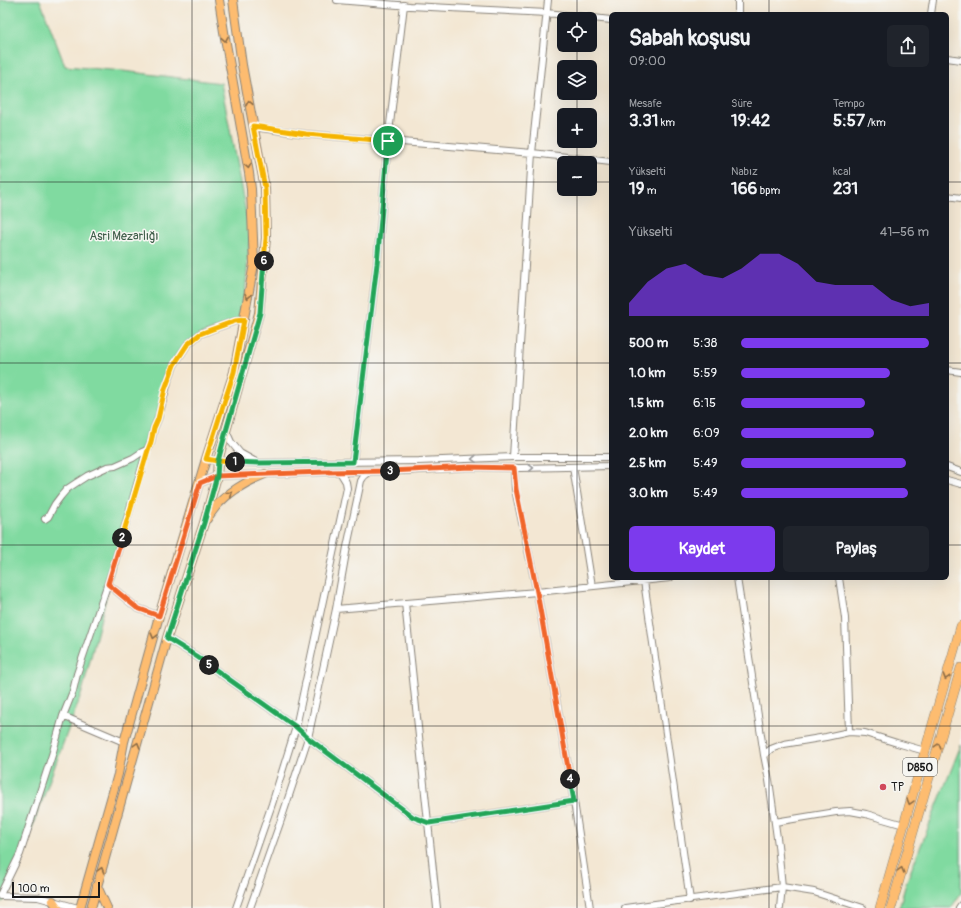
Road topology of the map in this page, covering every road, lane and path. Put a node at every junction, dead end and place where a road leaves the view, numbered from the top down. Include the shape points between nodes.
1 (219, 0) edge
2 (233, 0) edge
3 (337, 0) edge
4 (548, 0) edge
5 (738, 0) edge
6 (934, 0) edge
7 (404, 5) junction
8 (738, 12) edge
9 (931, 12) edge
10 (547, 13) junction
11 (609, 20) edge
12 (949, 58) edge
13 (961, 60) edge
14 (253, 126) junction
15 (388, 141) junction
16 (532, 153) junction
17 (609, 162) edge
18 (949, 196) edge
19 (961, 198) edge
20 (244, 320) junction
21 (949, 370) edge
22 (961, 372) edge
23 (226, 431) junction
24 (148, 450) junction
25 (513, 457) junction
26 (609, 457) edge
27 (206, 459) junction
28 (218, 461) junction
29 (353, 462) junction
30 (258, 463) junction
31 (609, 466) edge
32 (573, 467) junction
33 (514, 468) junction
34 (949, 469) edge
35 (340, 472) junction
36 (370, 472) junction
37 (961, 472) edge
38 (265, 474) junction
39 (217, 476) junction
40 (949, 481) edge
41 (200, 483) junction
42 (961, 484) edge
43 (45, 519) dead end
44 (204, 523) junction
45 (653, 580) edge
46 (737, 580) edge
47 (839, 580) edge
48 (644, 581) junction
49 (108, 584) junction
50 (592, 586) junction
51 (537, 592) junction
52 (405, 603) junction
53 (336, 609) junction
54 (159, 616) junction
55 (961, 626) edge
56 (167, 638) junction
57 (961, 668) edge
58 (63, 716) junction
59 (296, 727) junction
60 (849, 732) junction
61 (308, 738) junction
62 (124, 742) junction
63 (925, 751) junction
64 (764, 755) junction
65 (574, 801) junction
66 (775, 822) junction
67 (429, 823) junction
68 (904, 825) junction
69 (97, 886) junction
70 (782, 887) junction
71 (0, 896) edge
72 (690, 900) junction
73 (53, 901) junction
74 (961, 905) edge
75 (58, 908) edge
76 (79, 908) edge
77 (90, 908) edge
78 (107, 908) edge
79 (236, 908) edge
80 (250, 908) edge
81 (437, 908) edge
82 (590, 908) edge
83 (625, 908) edge
84 (780, 908) edge
85 (863, 908) edge
86 (880, 908) edge
87 (891, 908) edge
88 (959, 908) edge

1 -> 20 main road via 251,189 254,264
14 -> 2 main road
3 - 7 street
4 - 10 street
5 - 8 street
6 - 9 street
7 - 10 street
7 - 15 street
10 - 11 street
10 - 16 street
12 - 13 street
14 - 15 street via 306,134
14 - 23 main road via 265,188 266,238 260,313
15 - 16 street
15 - 29 street via 377,264
16 - 17 street
16 - 25 street
18 - 19 street
20 - 24 street via 200,334 187,345 174,365 165,389
20 - 27 main road via 234,372
21 - 22 street
23 - 28 main road
23 - 30 street via 240,453
24 - 43 street via 87,476 67,489
24 - 49 street
25 - 26 street
25 -> 29 street
27 - 28 street
27 - 41 main road
28 - 30 street
28 - 39 main road
29 - 30 street
31 - 32 street
33 -> 32 street
32 - 50 street
33 - 36 street via 470,467
33 - 51 street
34 - 37 street
35 - 36 street
35 - 38 street
35 - 59 street via 347,488
36 - 53 street via 361,481
38 - 39 street
44 -> 38 main road via 218,504 237,488
39 - 41 street
39 - 44 main road
40 - 42 street
41 - 54 main road
44 - 56 main road
45 - 48 street
46 - 64 street
47 - 60 street via 845,618
48 - 50 street
48 - 72 street
49 - 54 street via 137,608
49 - 58 street
50 - 51 street
51 - 52 street
51 - 65 street
52 - 53 street
52 - 67 street
53 - 61 street
54 -> 62 main road
55 -> 63 highway, D850
56 - 59 street
69 -> 56 main road
87 -> 57 highway, D850
58 - 62 street
58 - 71 street via 20,854
59 - 61 street
59 - 79 street
60 - 63 street via 865,733
60 - 64 street via 784,744
61 - 67 street via 413,817
61 - 80 street
62 - 76 main road via 118,774
63 -> 68 highway, D850
64 - 66 street
65 - 67 street
65 - 82 street
66 - 68 street via 850,811
66 - 70 street
67 - 81 street
68 - 86 highway, D850
69 - 77 main road
69 - 78 main road
70 - 72 street
70 - 84 street
70 - 85 street via 814,892
71 - 73 street via 38,897
72 - 83 street
73 - 75 main road
73 - 76 street
74 - 88 street

